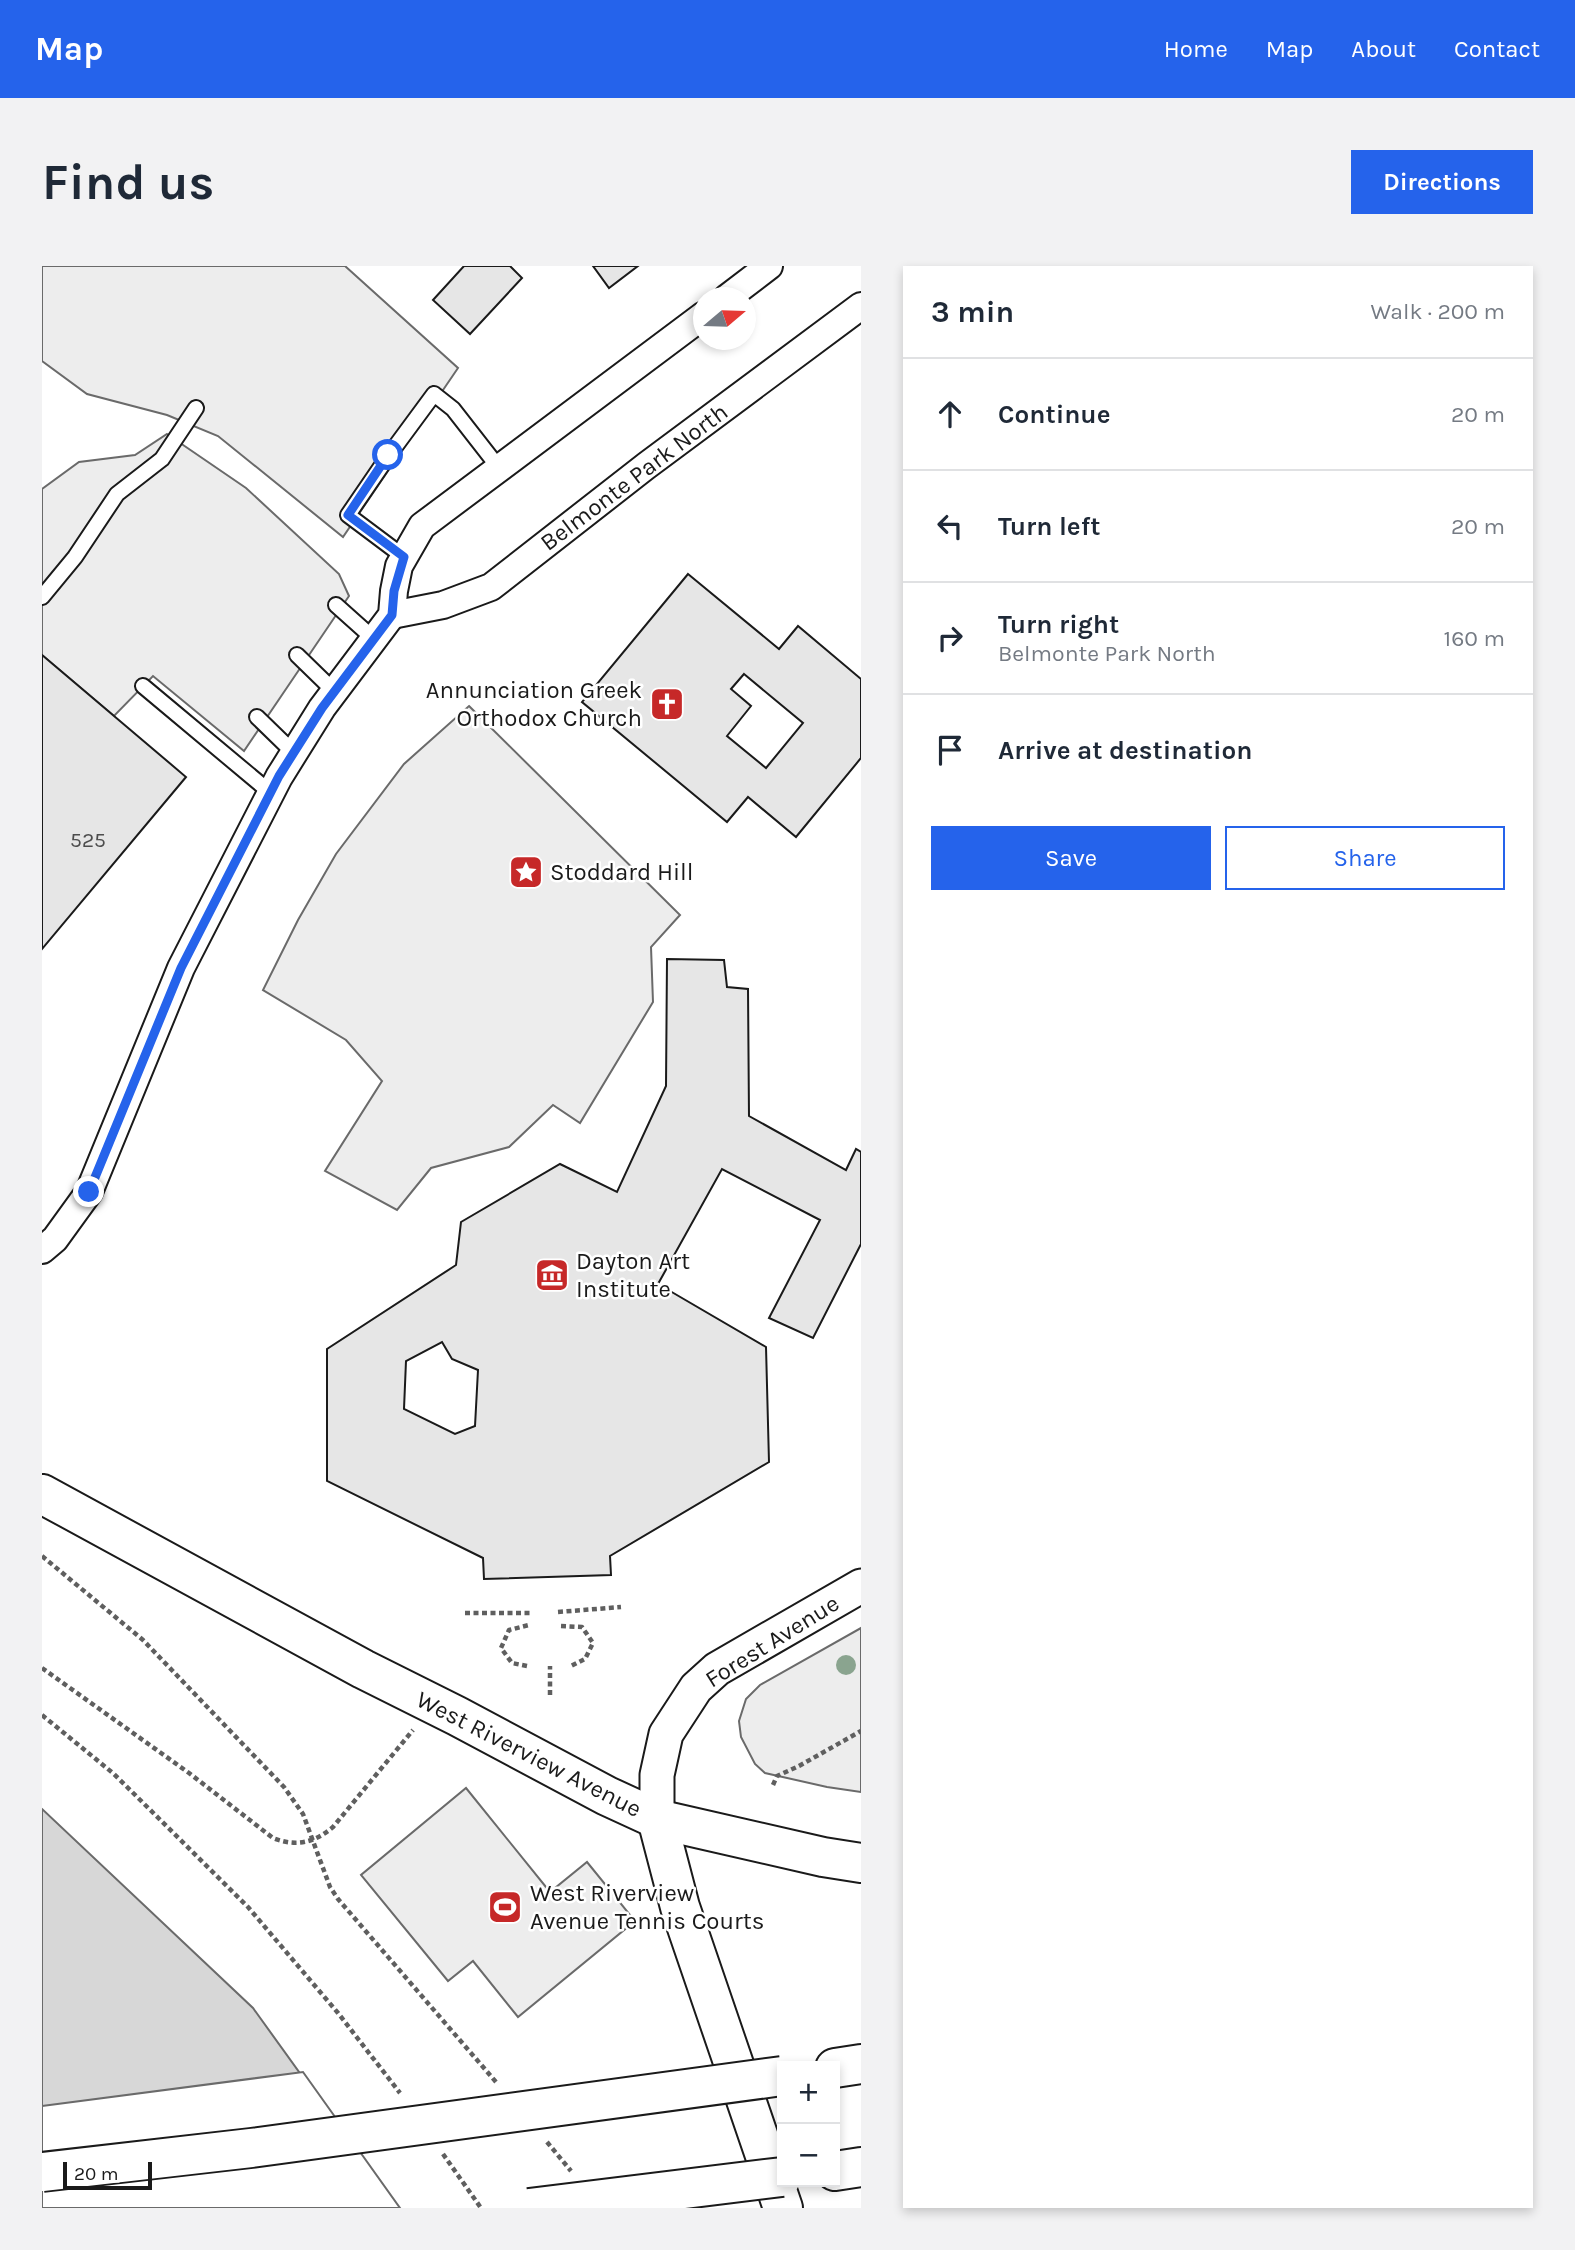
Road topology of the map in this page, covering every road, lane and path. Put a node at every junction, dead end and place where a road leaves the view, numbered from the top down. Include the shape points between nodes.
1 (769, 266) edge
2 (741, 287) edge
3 (861, 306) edge
4 (693, 323) edge
5 (196, 408) dead end
6 (499, 468) junction
7 (404, 557) junction
8 (42, 597) edge
9 (336, 605) dead end
10 (392, 615) junction
11 (374, 639) junction
12 (297, 655) dead end
13 (143, 686) dead end
14 (335, 692) junction
15 (257, 717) dead end
16 (294, 753) junction
17 (271, 793) junction
18 (42, 1250) edge
19 (42, 1494) edge
20 (42, 1556) edge
21 (861, 1586) edge
22 (621, 1607) dead end
23 (558, 1612) dead end
24 (465, 1613) dead end
25 (532, 1613) dead end
26 (528, 1625) dead end
27 (561, 1626) dead end
28 (527, 1666) dead end
29 (550, 1666) dead end
30 (571, 1666) dead end
31 (42, 1668) edge
32 (550, 1695) dead end
33 (42, 1715) edge
34 (414, 1729) dead end
35 (861, 1731) edge
36 (773, 1785) dead end
37 (657, 1819) junction
38 (312, 1840) junction
39 (861, 1863) edge
40 (861, 2064) edge
41 (840, 2067) edge
42 (777, 2077) edge
43 (498, 2084) dead end
44 (407, 2102) dead end
45 (541, 2136) dead end
46 (436, 2144) dead end
47 (861, 2167) edge
48 (840, 2170) edge
49 (42, 2172) edge
50 (576, 2177) dead end
51 (777, 2178) edge
52 (481, 2208) edge
53 (529, 2208) edge
54 (783, 2208) edge

1 - 2 street
3 - 10 street, Belmonte Park North via 491,587 443,605
4 - 6 street
5 - 8 lane via 162,459 117,494
6 - 7 street via 422,527
6 - 7 lane via 453,409 434,394 348,515
7 - 10 street
9 - 11 lane
10 - 11 street
11 - 14 street
12 - 14 lane
13 - 17 lane
14 - 16 street
15 - 16 lane
16 - 17 street
17 - 18 street via 181,968 89,1192 55,1240
19 - 37 main road, West Riverview Avenue via 373,1675
20 - 38 path via 143,1640 275,1777 303,1814
21 - 37 street, Forest Avenue via 717,1669 696,1688 666,1734 657,1775
22 - 23 path
24 - 25 path
26 - 28 path via 509,1630 501,1648 512,1663
27 - 30 path via 582,1626 593,1643 585,1659
29 - 32 path
31 - 38 path via 273,1838 287,1844
33 - 44 path via 114,1774 248,1907
34 - 38 path via 344,1817
35 - 36 path via 777,1776
37 - 39 main road
37 - 54 main road, West Riverview Avenue via 680,1907
38 - 43 path via 338,1899
40 - 41 main road
42 - 49 main road, bridge
45 - 50 path
46 - 52 path
47 - 48 main road
51 - 53 main road, bridge

